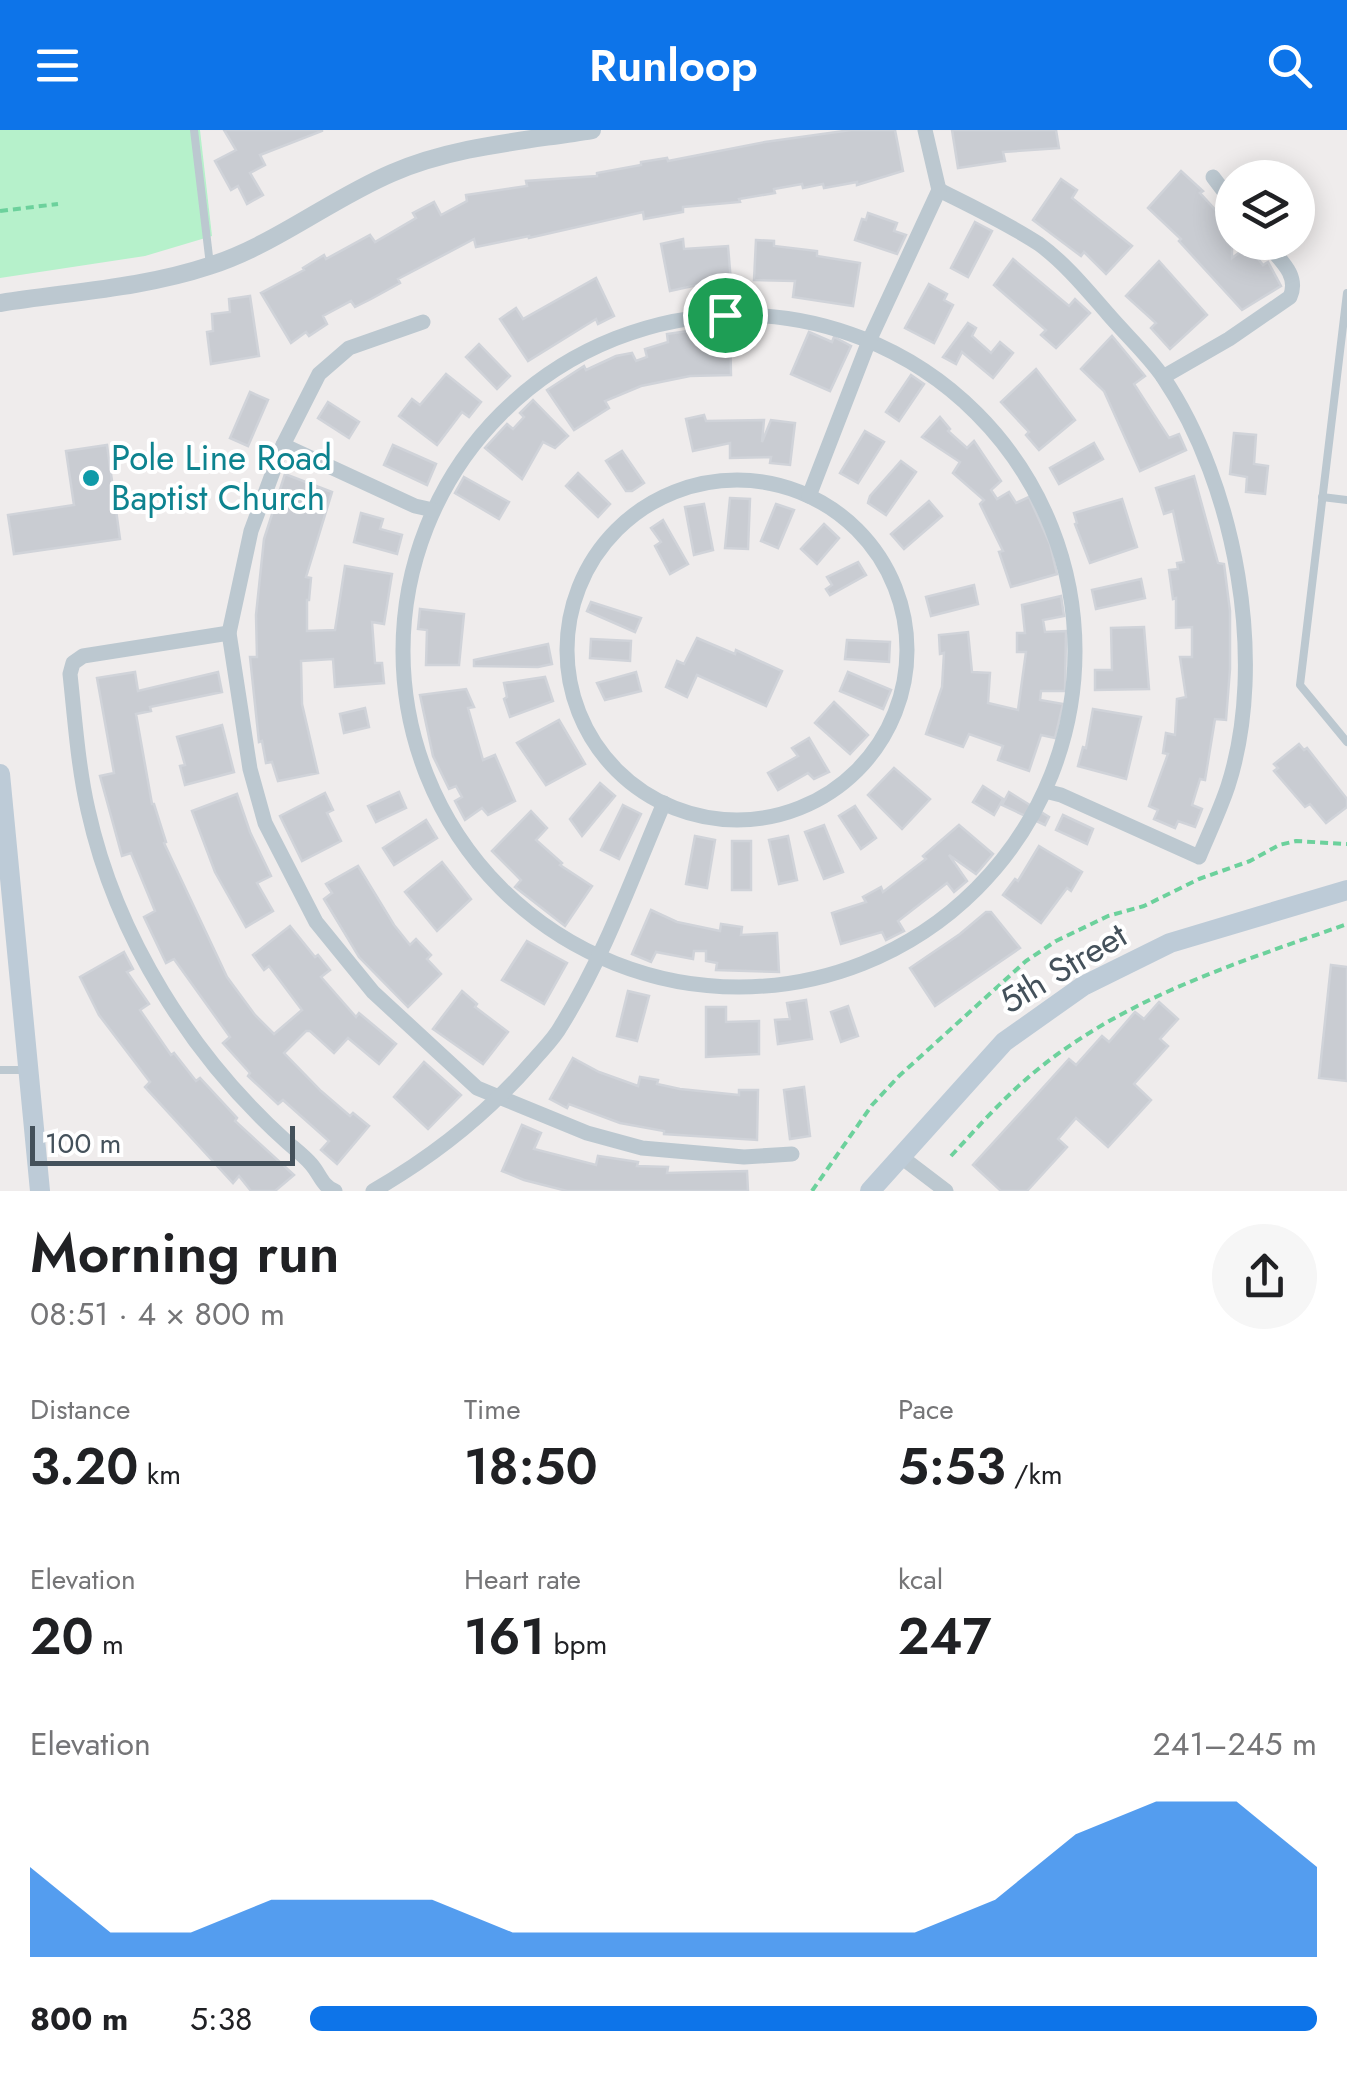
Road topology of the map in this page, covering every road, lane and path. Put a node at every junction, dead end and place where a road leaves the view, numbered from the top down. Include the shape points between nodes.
1 (194, 130) edge
2 (592, 130) edge
3 (925, 130) edge
4 (1213, 177) dead end
5 (1215, 180) edge
6 (938, 190) junction
7 (58, 204) dead end
8 (0, 211) edge
9 (1280, 260) edge
10 (210, 266) junction
11 (1347, 293) edge
12 (0, 302) edge
13 (422, 322) dead end
14 (869, 341) junction
15 (1163, 377) junction
16 (283, 445) junction
17 (809, 496) junction
18 (1322, 497) junction
19 (1347, 500) edge
20 (432, 510) junction
21 (229, 634) junction
22 (1347, 742) edge
23 (0, 774) edge
24 (1045, 791) junction
25 (664, 804) junction
26 (1347, 844) edge
27 (1347, 890) edge
28 (1347, 924) edge
29 (598, 956) junction
30 (0, 1070) edge
31 (28, 1070) junction
32 (502, 1097) junction
33 (792, 1154) dead end
34 (900, 1156) junction
35 (950, 1156) dead end
36 (40, 1191) edge
37 (335, 1191) edge
38 (373, 1191) edge
39 (812, 1191) edge
40 (870, 1191) edge
41 (946, 1191) edge

1 - 10 lane
2 - 10 street via 421,161
3 - 6 street
4 - 5 street
6 - 14 street
6 - 15 street via 1042,246
7 - 8 path
9 - 15 street via 1293,278 1290,298
10 - 12 street
11 - 18 lane
13 - 16 street via 349,348 334,361 320,374
14 - 17 street
14 - 20 street via 798,320 725,315 652,326 583,352 522,393 471,447
14 - 24 street via 887,345 936,378 994,430 1037,494 1065,565 1076,641 1069,718
15 - 24 street via 1201,448 1228,519 1244,616 1243,710 1228,785 1199,856
16 - 20 street
16 - 21 street via 251,532
17 - 25 street via 770,483 728,480 688,487 618,529 574,598 569,680 581,719 602,754
17 - 25 street via 843,517 892,578 908,656 887,732 834,790 798,809 727,820
18 - 19 lane
18 - 22 lane via 1300,685
20 - 29 street via 409,581 402,656 411,731 438,802 479,865 578,952
21 - 32 street via 265,822 316,922 372,992 476,1088
21 - 37 street via 83,656 73,663 88,811 115,898 166,996 236,1090
23 - 31 main road
24 - 29 street via 1006,855 954,909 873,957 820,976 745,986 670,980 612,967
25 - 29 street
26 - 39 path via 1279,845 1056,941 899,1076
27 - 34 main road, 5th Street via 1170,943 1083,986 1004,1042
28 - 35 path via 1176,986 1109,1019 1035,1071
29 - 32 street via 560,1029
30 - 31 lane
31 - 36 main road
32 - 33 street via 586,1133 642,1148
32 - 38 street via 456,1137
34 - 40 main road, 5th Street
34 - 41 street

